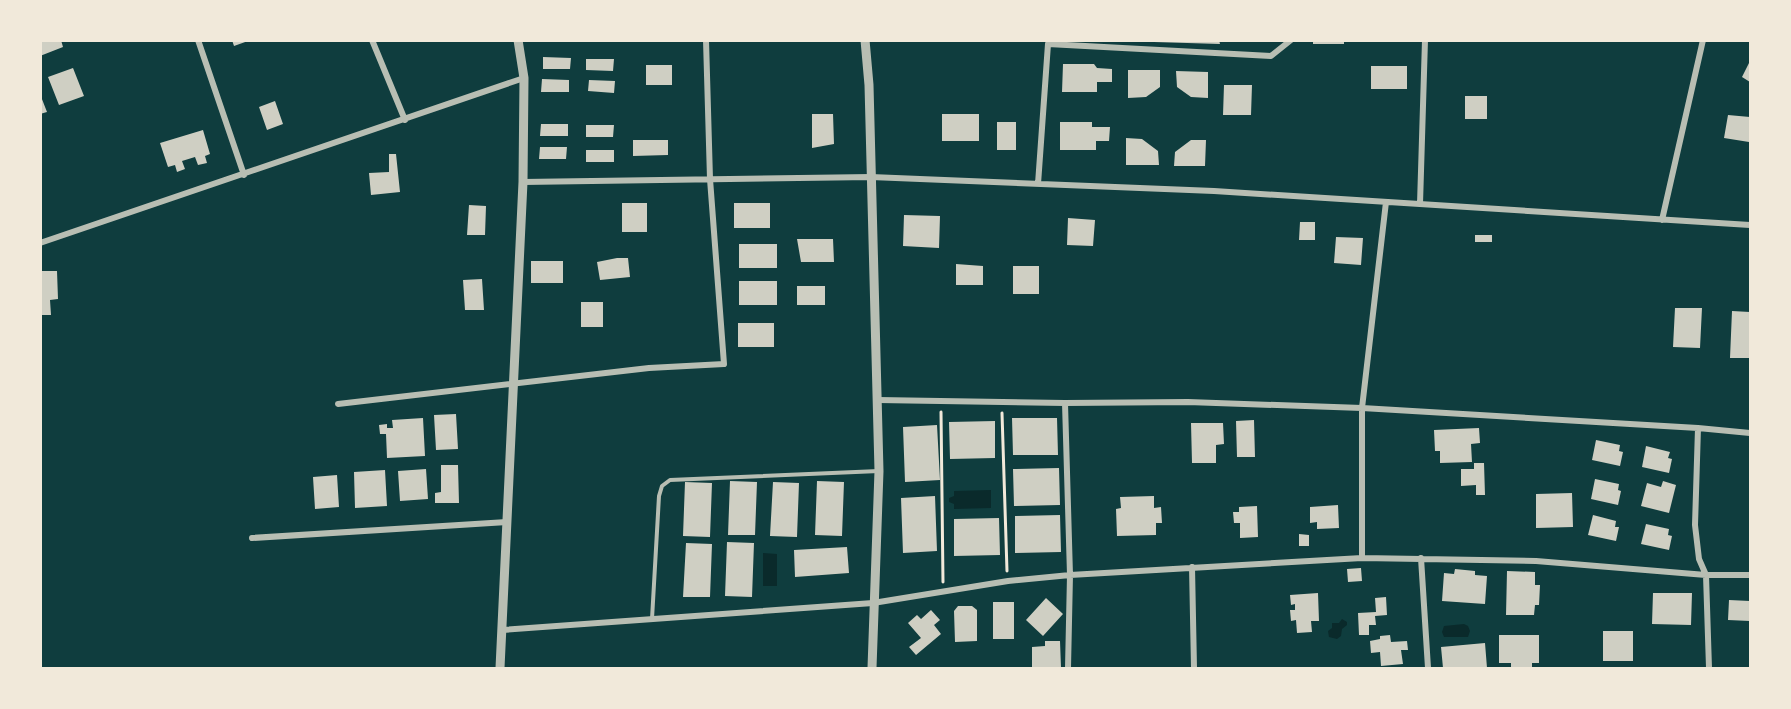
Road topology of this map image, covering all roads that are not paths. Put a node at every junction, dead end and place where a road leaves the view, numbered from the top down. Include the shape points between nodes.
1 (198, 40) edge
2 (372, 40) edge
3 (518, 40) edge
4 (706, 40) edge
5 (865, 40) edge
6 (1291, 40) edge
7 (1425, 40) edge
8 (1703, 40) edge
9 (524, 78) junction
10 (405, 120) junction
11 (244, 175) junction
12 (871, 177) junction
13 (710, 180) junction
14 (523, 182) junction
15 (1038, 184) junction
16 (1386, 202) junction
17 (1420, 204) junction
18 (1662, 220) junction
19 (1750, 225) edge
20 (40, 243) edge
21 (512, 385) junction
22 (878, 400) junction
23 (1065, 403) junction
24 (338, 404) dead end
25 (1362, 408) junction
26 (1698, 428) junction
27 (1750, 433) edge
28 (879, 471) junction
29 (507, 522) junction
30 (252, 538) dead end
31 (1362, 558) junction
32 (1422, 558) junction
33 (1192, 567) junction
34 (1070, 575) junction
35 (1706, 575) junction
36 (1750, 575) edge
37 (873, 603) junction
38 (652, 620) junction
39 (502, 630) junction
40 (500, 669) edge
41 (872, 669) edge
42 (1068, 669) edge
43 (1194, 669) edge
44 (1428, 669) edge
45 (1709, 669) edge

1 - 11 street
2 - 10 street
3 - 9 street
4 - 13 street
5 - 12 street
6 - 15 street via 1271,56 1048,44
7 - 17 street
8 - 18 street
9 - 10 street
9 - 14 street
10 - 11 street
11 - 20 street
12 - 13 street
12 - 15 street
12 - 22 street
13 - 14 street
13 - 21 street via 724,364 649,368
14 - 21 street
15 - 16 street
16 - 17 street
16 - 25 street
17 - 18 street
18 - 19 street
21 - 24 street
21 - 29 street
22 - 23 street
22 - 28 street
23 - 25 street via 1188,402
23 - 34 street
25 - 26 street
25 - 31 street
26 - 27 street
26 - 35 street via 1695,525 1699,559
28 - 37 street
28 - 38 lane via 670,480 662,486 659,496
29 - 30 street
29 - 39 street
31 - 32 street
31 - 33 street
32 - 35 street via 1536,561
32 - 44 street
33 - 34 street
33 - 43 street
34 - 37 street
34 - 42 street
35 - 36 street
35 - 45 street
37 - 38 street
37 - 41 street
38 - 39 street
39 - 40 street

